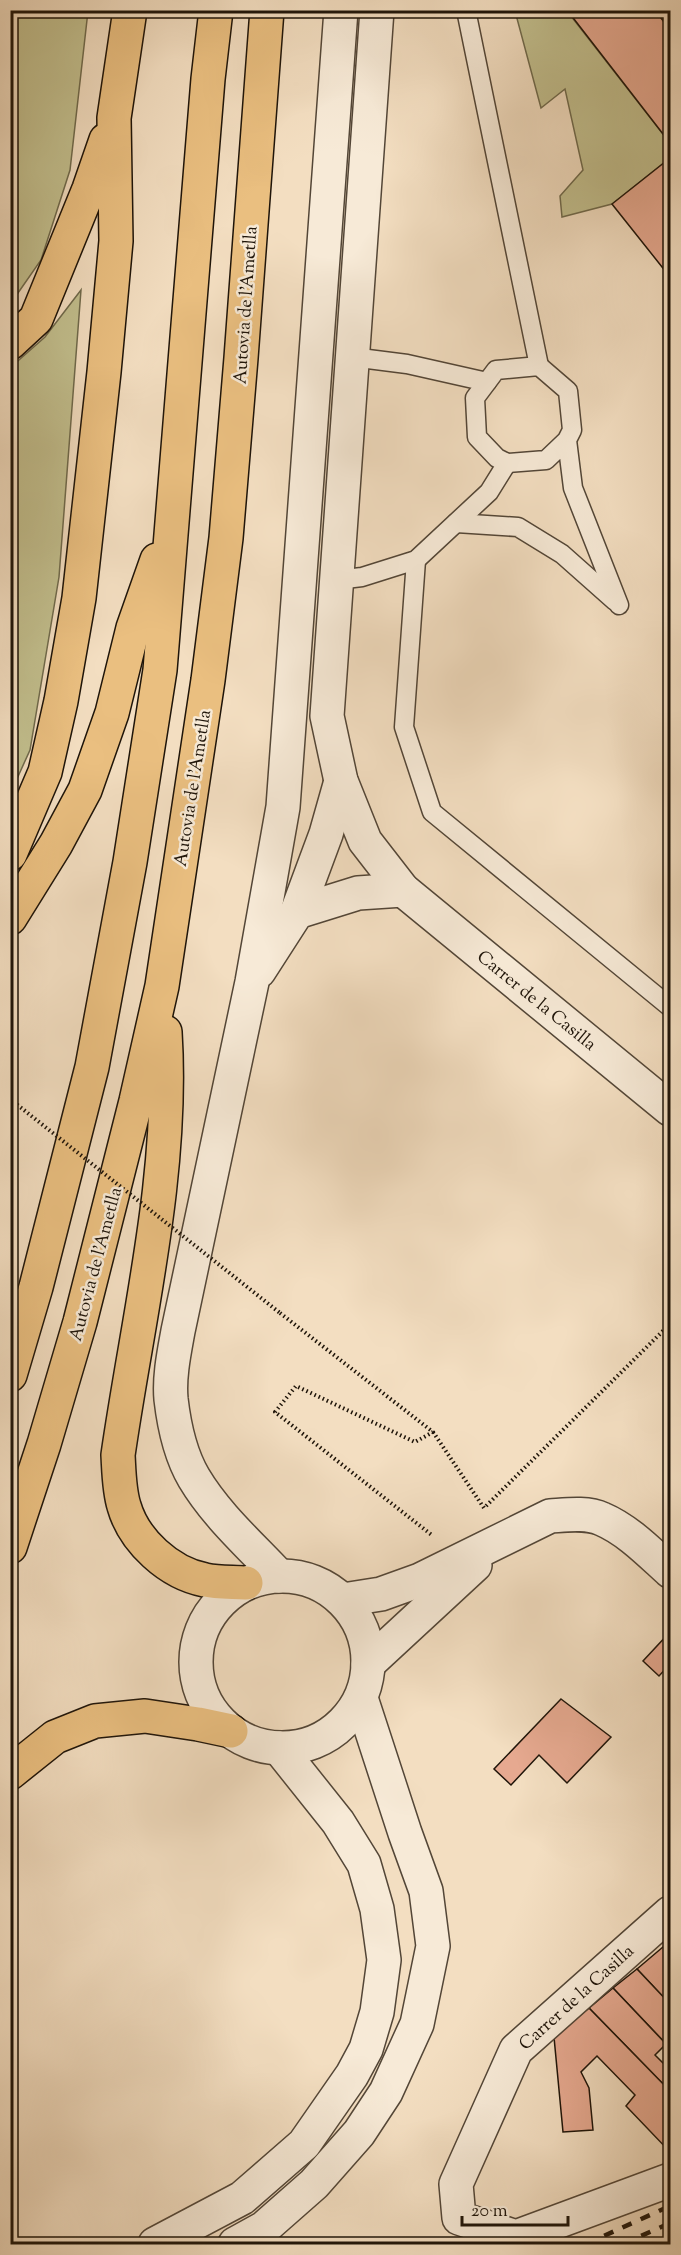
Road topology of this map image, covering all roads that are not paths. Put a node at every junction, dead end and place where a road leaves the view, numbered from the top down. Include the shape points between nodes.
1 (130, 10) edge
2 (216, 10) edge
3 (267, 10) edge
4 (341, 10) edge
5 (377, 10) edge
6 (466, 10) edge
7 (114, 118) junction
8 (10, 344) edge
9 (352, 357) junction
10 (538, 366) junction
11 (487, 382) junction
12 (567, 440) junction
13 (507, 463) junction
14 (172, 515) junction
15 (456, 523) junction
16 (416, 560) junction
17 (337, 580) junction
18 (341, 781) junction
19 (10, 854) edge
20 (403, 890) junction
21 (297, 912) junction
22 (10, 918) edge
23 (252, 982) junction
24 (162, 986) junction
25 (670, 1007) edge
26 (670, 1110) edge
27 (10, 1375) edge
28 (503, 1539) junction
29 (10, 1547) edge
30 (670, 1571) edge
31 (279, 1576) junction
32 (246, 1583) junction
33 (343, 1600) junction
34 (368, 1664) junction
35 (361, 1698) junction
36 (231, 1731) junction
37 (279, 1748) junction
38 (10, 1773) edge
39 (670, 1913) edge
40 (670, 2180) edge
41 (154, 2244) edge
42 (235, 2244) edge

1 - 7 highway
2 - 14 highway
3 - 24 highway, Autovia de l'Ametlla via 226,538
4 - 23 street via 283,807
5 - 9 street, Carrer de la Casilla
6 - 10 lane
7 - 8 highway via 36,319
7 - 19 highway via 116,241 79,598 62,701 45,772
9 - 11 lane via 407,364
9 - 17 street, Carrer de la Casilla
10 - 11 lane via 500,369
10 - 12 lane via 568,391 572,430
11 - 13 lane via 475,398 477,437
12 - 13 lane via 546,460
12 - 15 lane via 573,488 619,604 562,554 518,527
13 - 15 lane via 489,492
14 - 22 highway via 133,628 112,713 85,790
14 - 27 highway via 160,670 108,985 67,1169
15 - 16 lane
16 - 17 lane via 362,577
16 - 25 lane via 404,727 432,812
17 - 18 street, Carrer de la Casilla via 327,716
18 - 20 street, Carrer de la Casilla via 365,841
18 - 21 street
20 - 21 street via 358,892
20 - 26 street, Carrer de la Casilla
21 - 23 street
23 - 31 street via 178,1331 171,1398 179,1440 193,1477
24 - 29 highway, Autovia de l'Ametlla via 80,1322
24 - 32 highway via 166,1057 163,1160 118,1455 120,1482 124,1507 136,1532 156,1554 179,1570 204,1580
28 - 30 street via 550,1516 601,1518 637,1541
28 - 33 street via 420,1580 381,1594
28 - 34 street
31 - 32 street
31 - 33 street via 314,1581
32 - 36 street via 215,1607 204,1624 196,1652 198,1682 205,1701
33 - 34 street via 362,1630
34 - 35 street
35 - 37 street via 336,1730 300,1746
35 - 42 street via 426,1891 433,1946 417,2024 386,2092 359,2133 314,2184 264,2228
36 - 37 street via 245,1740
36 - 38 highway via 146,1716 95,1721 55,1737
37 - 41 street via 338,1822 364,1864 377,1909 384,1960 377,2012 366,2049 304,2144 242,2198
39 - 40 street, Carrer de la Casilla via 516,2050 456,2184 459,2218 516,2237

